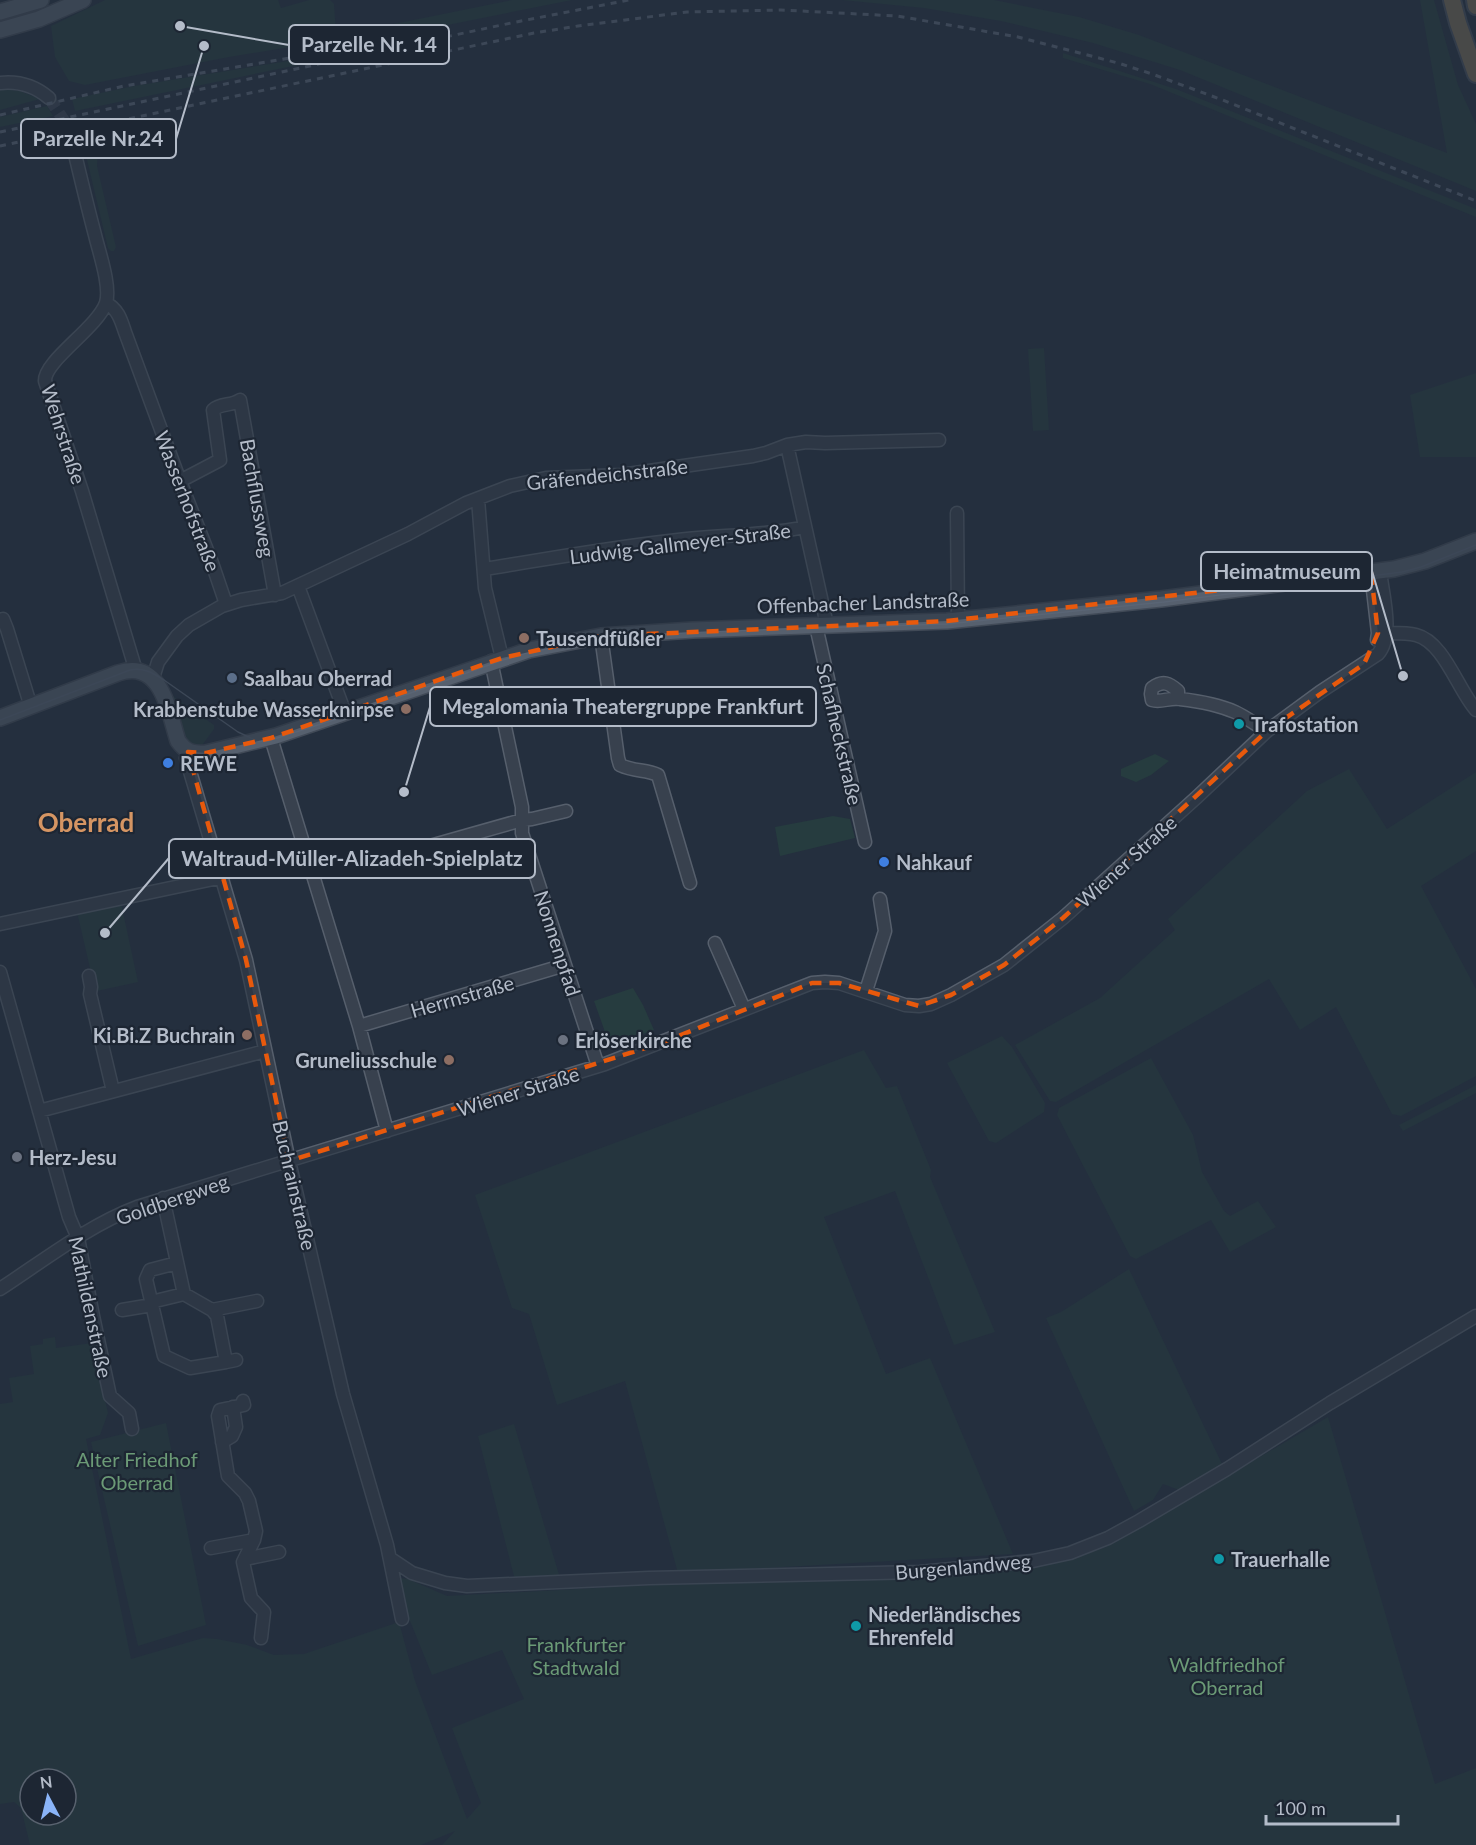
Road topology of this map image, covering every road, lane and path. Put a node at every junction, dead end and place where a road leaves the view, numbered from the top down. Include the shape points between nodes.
1 (40, 0) edge
2 (83, 0) edge
3 (1452, 0) edge
4 (1475, 0) edge
5 (1476, 6) edge
6 (0, 12) edge
7 (0, 30) edge
8 (1476, 74) edge
9 (0, 83) edge
10 (49, 98) tunnel mouth
11 (73, 146) tunnel mouth
12 (106, 303) junction
13 (939, 440) dead end
14 (787, 445) junction
15 (180, 481) junction
16 (478, 499) junction
17 (957, 513) dead end
18 (805, 527) junction
19 (1476, 541) edge
20 (484, 569) junction
21 (1376, 572) junction
22 (298, 586) junction
23 (275, 595) junction
24 (226, 604) junction
25 (1, 619) edge
26 (958, 620) junction
27 (821, 625) junction
28 (1382, 633) junction
29 (601, 636) junction
30 (497, 659) junction
31 (136, 671) junction
32 (153, 678) junction
33 (1178, 698) dead end
34 (30, 706) junction
35 (1476, 710) edge
36 (345, 713) junction
37 (0, 718) edge
38 (1267, 731) junction
39 (266, 739) junction
40 (188, 752) junction
41 (566, 811) dead end
42 (522, 820) junction
43 (865, 842) dead end
44 (430, 846) dead end
45 (222, 877) junction
46 (690, 883) dead end
47 (880, 899) dead end
48 (0, 924) edge
49 (715, 943) dead end
50 (565, 965) junction
51 (0, 972) edge
52 (89, 976) dead end
53 (866, 991) junction
54 (744, 1009) junction
55 (359, 1026) junction
56 (265, 1051) junction
57 (598, 1066) junction
58 (113, 1091) junction
59 (39, 1111) junction
60 (387, 1131) junction
61 (289, 1161) junction
62 (163, 1198) junction
63 (78, 1238) junction
64 (177, 1263) junction
65 (0, 1289) edge
66 (184, 1294) junction
67 (257, 1300) dead end
68 (151, 1303) junction
69 (122, 1310) dead end
70 (212, 1310) junction
71 (1476, 1316) edge
72 (238, 1404) dead end
73 (132, 1429) dead end
74 (254, 1540) junction
75 (211, 1548) dead end
76 (279, 1552) dead end
77 (244, 1559) junction
78 (391, 1559) junction
79 (402, 1619) dead end
80 (261, 1638) dead end

1 - 6 main road
2 - 7 main road
3 - 8 highway
4 - 5 highway
9 - 10 street via 26,85
11 - 12 street via 107,288
12 - 15 street, Wasserhofstraße via 117,312
12 - 31 street, Wehrstraße via 101,314 47,370 45,381
13 - 14 street, Gräfendeichstraße
14 - 16 street, Gräfendeichstraße via 766,453 621,475 527,482
14 - 18 street, Schafheckstraße
15 - 23 street, Bachflussweg via 220,460 213,410 240,400
15 - 24 street, Wasserhofstraße
16 - 20 street, Nonnenpfad
16 - 22 street, Gräfendeichstraße
17 - 26 street
18 - 20 street, Ludwig-Gallmeyer-Straße via 778,533 648,543
18 - 27 street, Schafheckstraße
19 - 21 main road, Offenbacher Landstraße via 1418,563
20 - 30 street, Nonnenpfad
21 - 26 main road, Offenbacher Landstraße
21 - 28 street, Wiener Straße
22 - 23 street, Gräfendeichstraße
22 - 36 street
23 - 24 street, Gräfendeichstraße
24 - 32 street via 177,636 158,662
25 - 34 street
26 - 27 main road, Offenbacher Landstraße
27 - 29 main road, Offenbacher Landstraße
27 - 43 street, Schafheckstraße
28 - 35 street via 1424,637
28 - 38 street, Wiener Straße via 1364,664
29 - 30 main road, Offenbacher Landstraße
29 - 46 street via 620,765 658,775
30 - 36 main road, Offenbacher Landstraße
30 - 42 street, Nonnenpfad
31 - 32 main road
31 - 34 main road via 118,673
32 - 40 main road via 178,741
33 - 38 street via 1234,711
34 - 37 main road
36 - 39 main road, Offenbacher Landstraße
38 - 53 street, Wiener Straße via 1063,918 1004,965 931,1004 905,1005
39 - 40 main road, Offenbacher Landstraße via 206,753
39 - 55 street
40 - 45 street, Buchrainstraße via 186,758
41 - 42 street
42 - 44 street
42 - 50 street, Nonnenpfad via 522,833
45 - 48 street
45 - 56 street, Buchrainstraße via 246,960
47 - 53 street via 885,931
49 - 54 street
50 - 55 street, Herrnstraße
50 - 57 street, Nonnenpfad
51 - 59 street, Mathildenstraße
52 - 58 street
53 - 54 street, Wiener Straße via 839,983 812,983
54 - 57 street, Wiener Straße
55 - 60 street
56 - 58 street
56 - 61 street, Buchrainstraße
57 - 60 street, Wiener Straße
58 - 59 street
59 - 63 street, Mathildenstraße
60 - 61 street, Wiener Straße
61 - 62 street, Goldbergweg
61 - 78 street, Buchrainstraße via 343,1394
62 - 63 street, Goldbergweg via 128,1210
62 - 64 street
63 - 65 street, Goldbergweg
63 - 73 street, Mathildenstraße via 110,1396 129,1413
64 - 66 street
64 - 68 street via 147,1274
66 - 68 street
66 - 70 street
67 - 70 street
68 - 69 street
68 - 70 street via 164,1356 190,1368 231,1361
71 - 78 street, Burgenlandweg via 1139,1521 1108,1538 1042,1559 920,1572 467,1586 412,1573
72 - 74 street via 220,1410 218,1416 228,1476 249,1501 256,1531
74 - 75 street
74 - 77 street
76 - 77 street
77 - 80 street via 251,1598 264,1612
78 - 79 street, Buchrainstraße

